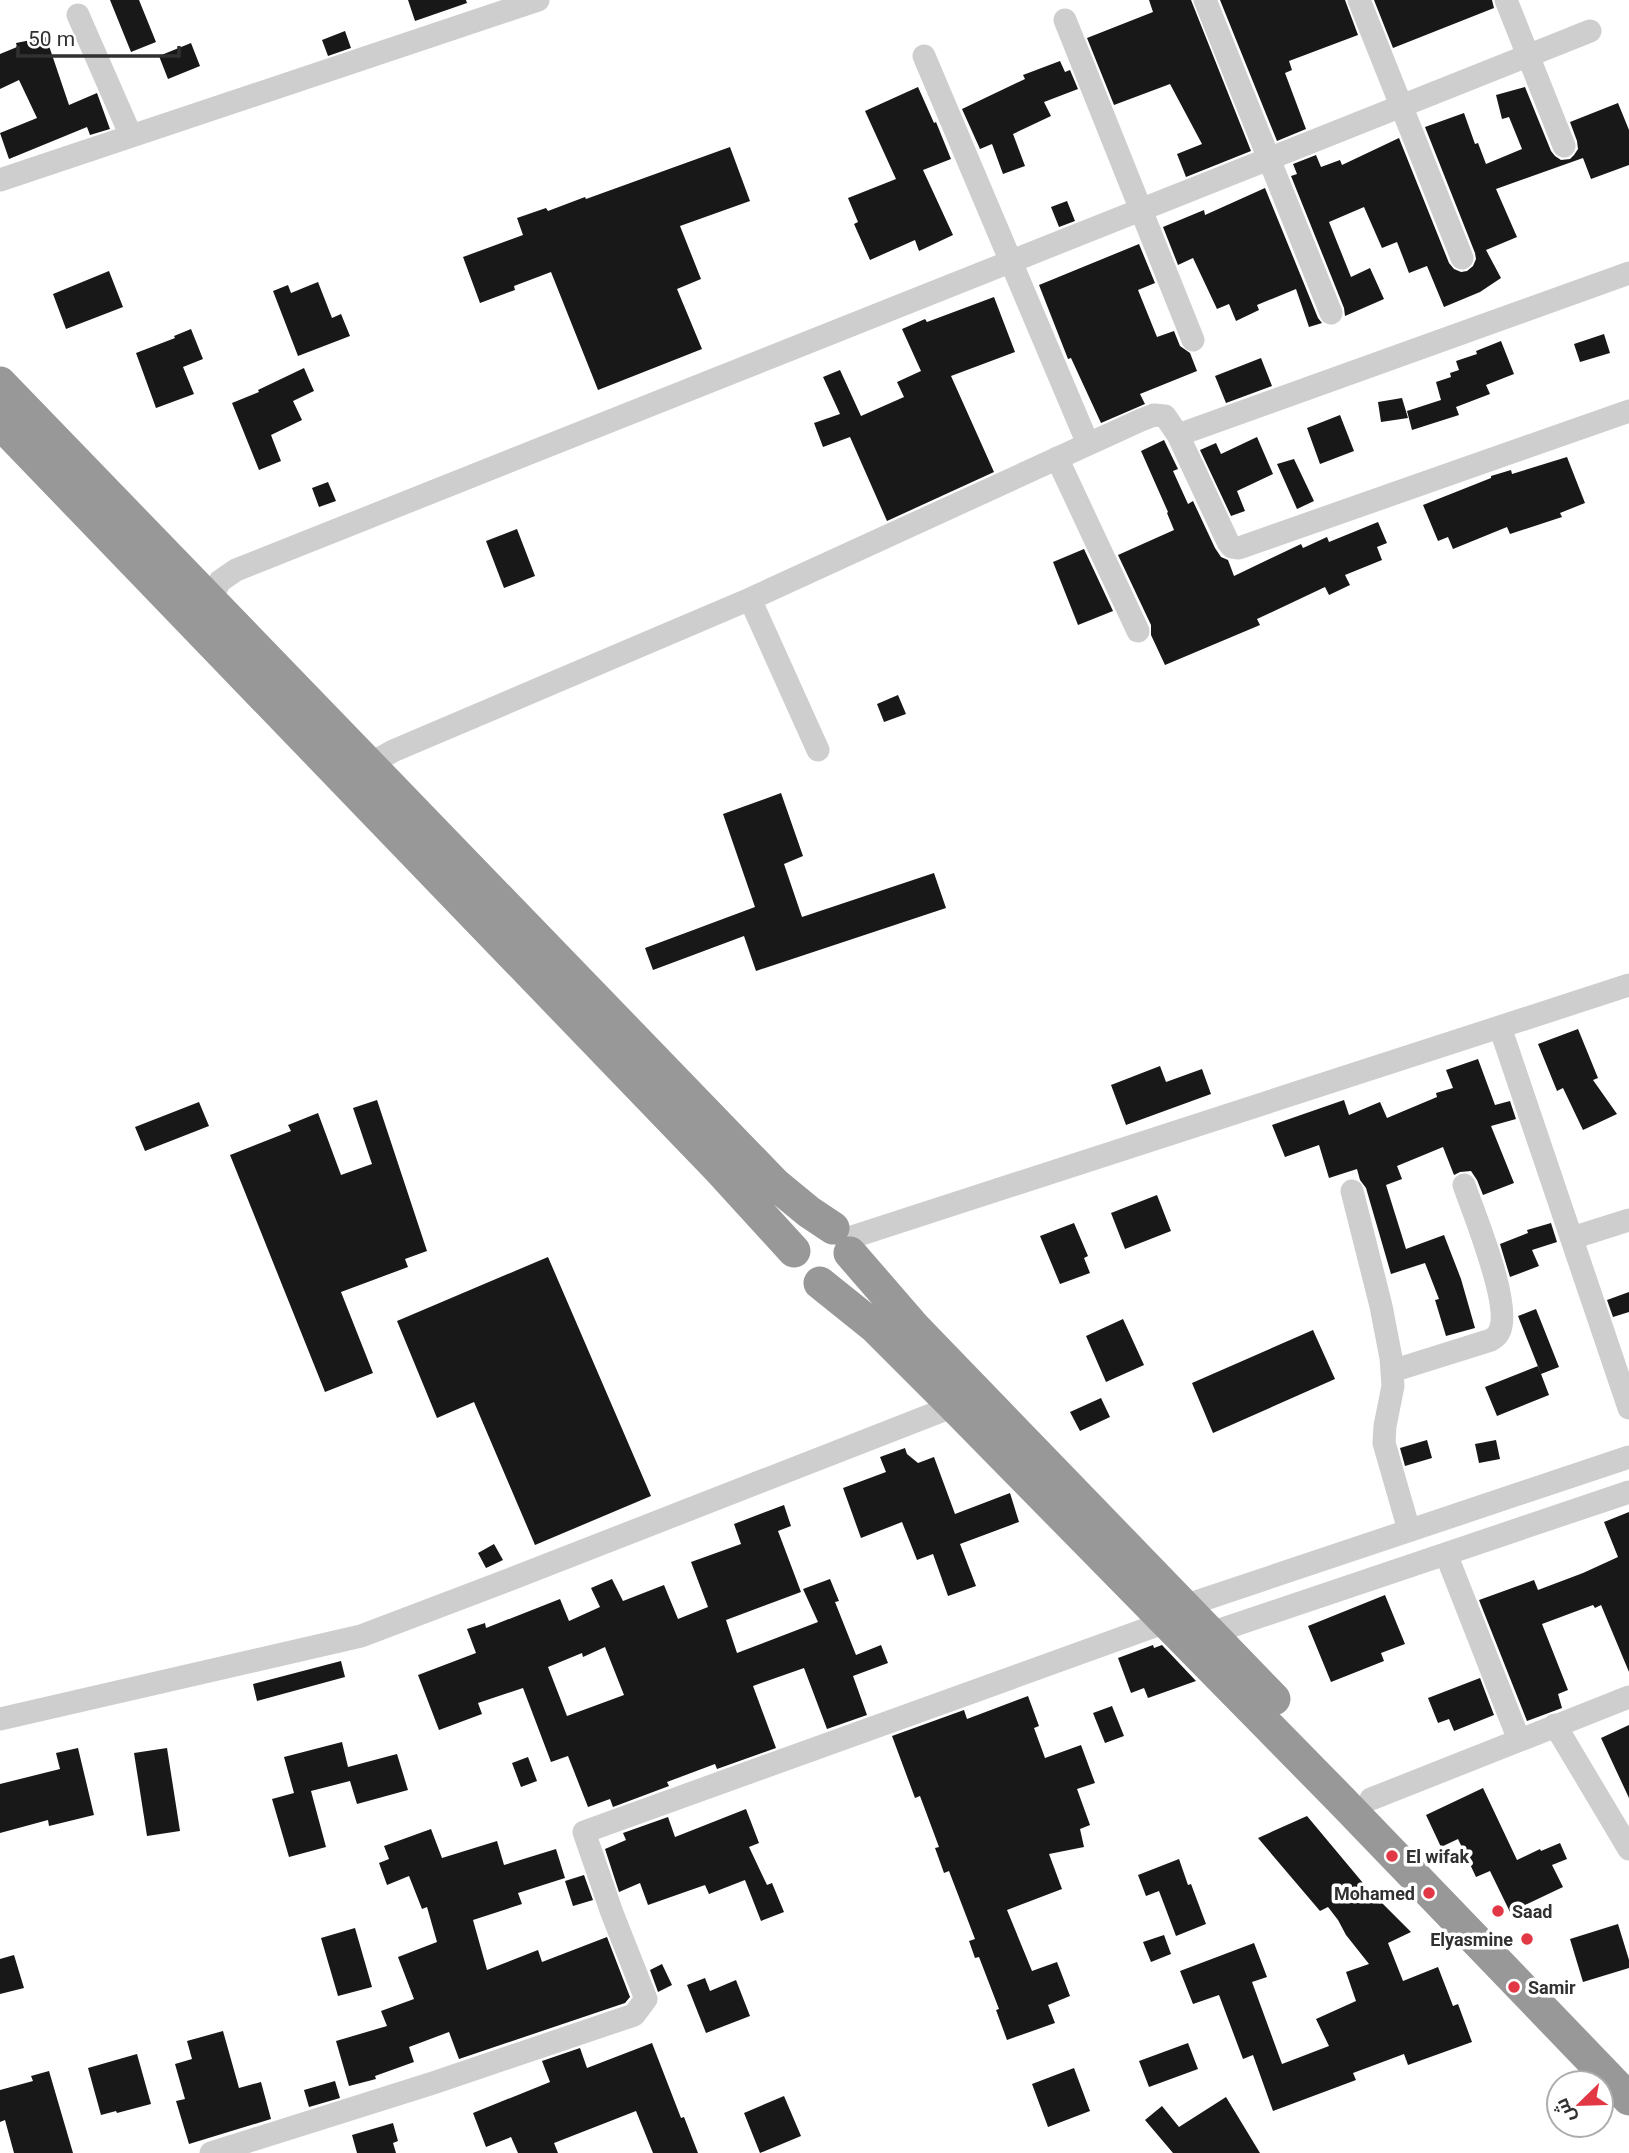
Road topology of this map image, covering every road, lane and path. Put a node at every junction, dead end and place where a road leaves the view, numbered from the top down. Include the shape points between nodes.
1 (538, 0) edge
2 (1205, 0) edge
3 (1359, 0) edge
4 (1506, 0) edge
5 (78, 15) dead end
6 (1065, 20) dead end
7 (1590, 31) dead end
8 (1528, 55) junction
9 (924, 56) dead end
10 (1401, 106) junction
11 (131, 136) junction
12 (1564, 146) dead end
13 (1269, 159) junction
14 (0, 180) edge
15 (1140, 210) junction
16 (1462, 258) dead end
17 (1011, 261) junction
18 (1629, 274) edge
19 (1331, 313) dead end
20 (1193, 340) dead end
21 (0, 383) edge
22 (1629, 411) edge
23 (0, 423) edge
24 (1178, 435) junction
25 (1088, 444) junction
26 (1057, 458) junction
27 (750, 599) junction
28 (210, 600) junction
29 (1138, 631) dead end
30 (818, 750) dead end
31 (370, 764) junction
32 (1629, 985) edge
33 (1500, 1027) junction
34 (1464, 1185) dead end
35 (1352, 1191) dead end
36 (1629, 1220) edge
37 (1572, 1238) junction
38 (843, 1240) junction
39 (794, 1251) junction
40 (820, 1283) junction
41 (1392, 1371) junction
42 (954, 1406) junction
43 (1629, 1408) edge
44 (1629, 1457) edge
45 (1629, 1492) edge
46 (1409, 1530) junction
47 (1446, 1554) junction
48 (1175, 1614) junction
49 (1211, 1633) junction
50 (1629, 1697) edge
51 (0, 1718) edge
52 (1555, 1725) junction
53 (1519, 1740) junction
54 (1371, 1799) junction
55 (1629, 1849) edge
56 (1629, 2065) edge
57 (1629, 2099) edge
58 (211, 2153) edge

1 - 11 street
2 - 13 street
3 - 10 street
4 - 8 street
5 - 11 street
6 - 15 street
7 - 8 street
8 - 10 street
8 - 12 street
9 - 17 street
10 - 13 street
10 - 16 street
11 - 14 street
13 - 15 street
13 - 19 street
15 - 17 street
15 - 20 street
17 - 25 street
17 - 28 street via 236,570 220,580
18 - 24 street
21 - 28 highway
22 - 24 street via 1239,548 1228,542
23 - 39 highway
24 - 25 street via 1165,416 1154,415
25 - 26 street
26 - 27 street
26 - 29 street
27 - 30 street
27 - 31 street
28 - 31 highway
31 - 38 highway via 775,1184
32 - 33 street
33 - 37 street
33 - 38 street
34 - 41 street via 1499,1286 1499,1334
35 - 41 street
36 - 37 street
37 - 43 street
38 - 39 highway via 816,1227 807,1230
38 - 40 highway via 849,1262 845,1271
38 - 48 highway via 915,1328
39 - 40 highway via 803,1276
40 - 42 highway via 876,1328
41 - 46 street via 1384,1443
42 - 48 highway
42 - 51 street via 361,1636
44 - 46 street
45 - 47 street
46 - 48 street
47 - 49 street
47 - 53 street
48 - 49 highway
48 - 57 highway via 1350,1808
48 - 58 street via 584,1832 646,1999 634,2015
49 - 54 highway
50 - 52 street
52 - 53 street
52 - 55 street
53 - 54 street
54 - 56 highway

